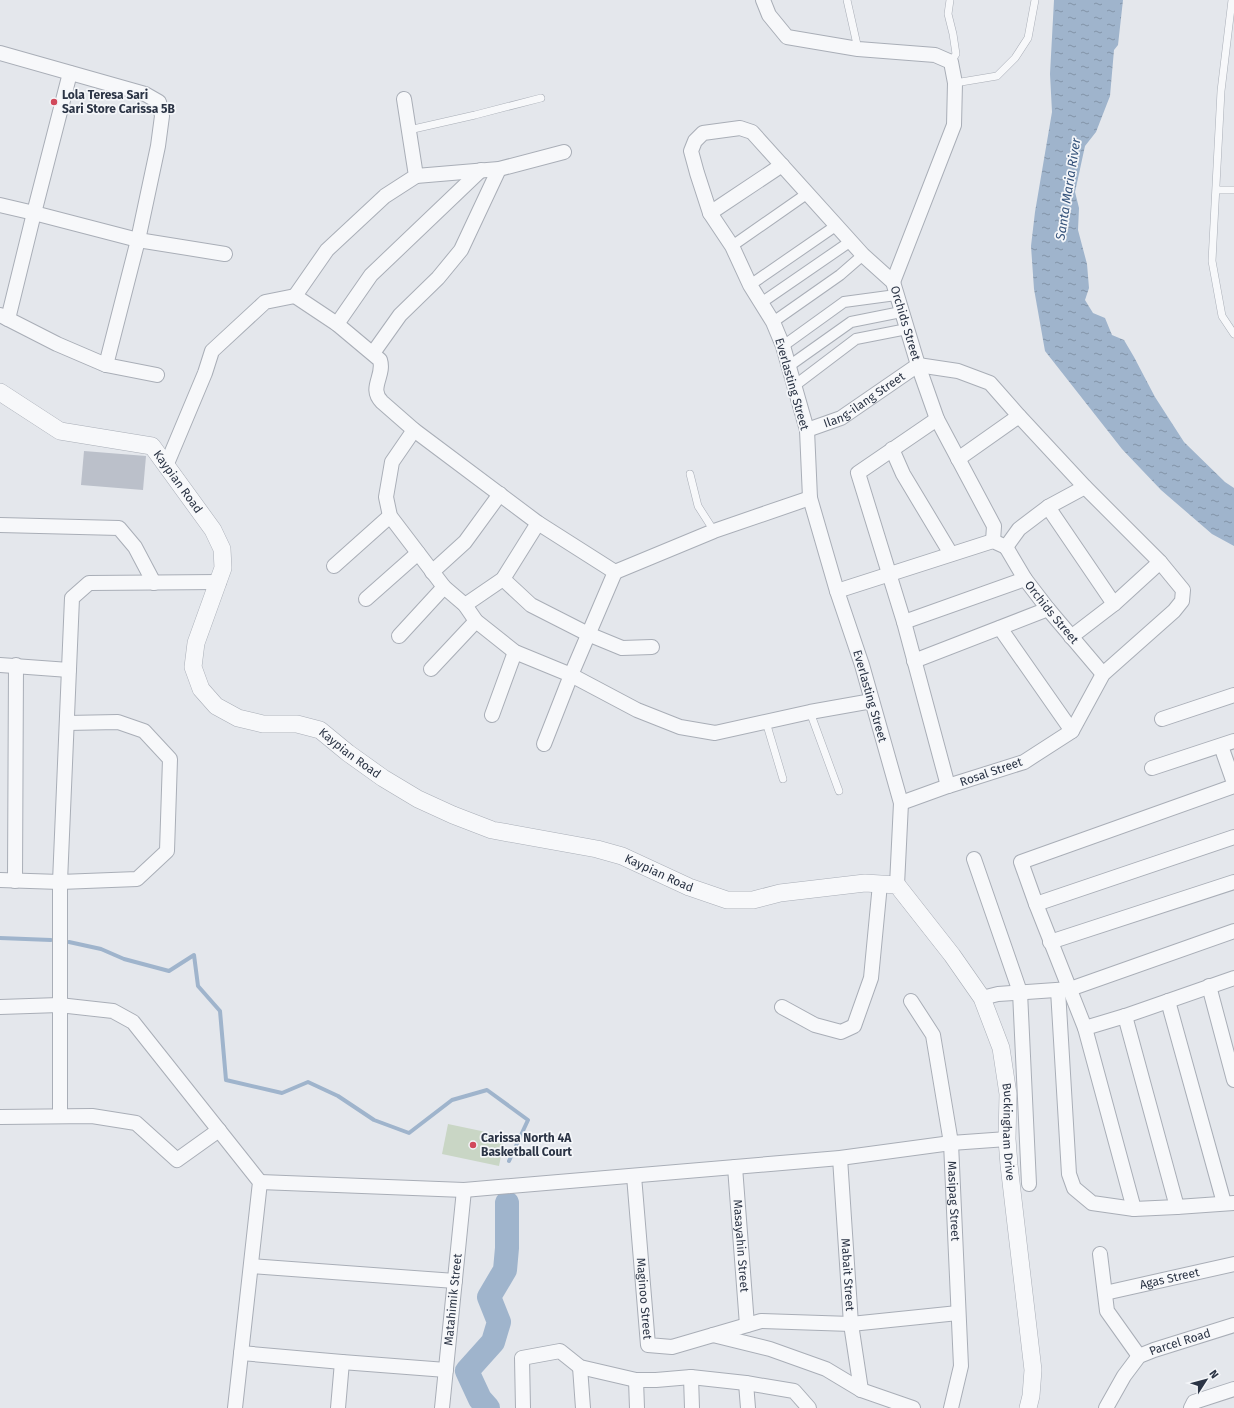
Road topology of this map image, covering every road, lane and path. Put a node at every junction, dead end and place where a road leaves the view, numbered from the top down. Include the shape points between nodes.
1 (763, 0) edge
2 (847, 0) edge
3 (950, 0) edge
4 (1035, 0) edge
5 (1232, 0) edge
6 (858, 49) junction
7 (0, 53) edge
8 (951, 62) junction
9 (70, 73) junction
10 (955, 83) junction
11 (541, 98) dead end
12 (404, 99) dead end
13 (409, 130) junction
14 (695, 141) joint
15 (564, 152) dead end
16 (782, 165) junction
17 (499, 169) junction
18 (481, 170) junction
19 (416, 176) junction
20 (1216, 190) junction
21 (1234, 190) edge
22 (808, 193) junction
23 (0, 205) edge
24 (34, 213) junction
25 (710, 213) junction
26 (837, 225) junction
27 (138, 240) junction
28 (851, 241) junction
29 (732, 246) junction
30 (225, 254) dead end
31 (863, 255) junction
32 (750, 285) junction
33 (894, 288) junction
34 (295, 296) junction
35 (761, 303) junction
36 (902, 312) junction
37 (4, 317) edge
38 (773, 322) junction
39 (337, 324) junction
40 (907, 330) junction
41 (1234, 334) edge
42 (783, 346) junction
43 (373, 353) junction
44 (106, 365) junction
45 (918, 365) junction
46 (789, 366) junction
47 (157, 375) dead end
48 (794, 386) junction
49 (0, 392) edge
50 (1019, 416) junction
51 (937, 419) junction
52 (414, 430) junction
53 (807, 430) junction
54 (892, 449) junction
55 (958, 459) junction
56 (166, 466) junction
57 (690, 474) dead end
58 (1085, 487) junction
59 (500, 494) junction
60 (810, 498) junction
61 (1048, 507) junction
62 (390, 516) junction
63 (538, 523) junction
64 (0, 525) edge
65 (714, 531) junction
66 (993, 541) junction
67 (1006, 547) junction
68 (418, 552) junction
69 (951, 554) junction
70 (1160, 562) junction
71 (334, 566) dead end
72 (432, 572) junction
73 (615, 572) junction
74 (889, 575) junction
75 (503, 579) junction
76 (1025, 579) junction
77 (219, 582) junction
78 (154, 583) junction
79 (444, 587) junction
80 (837, 591) junction
81 (366, 599) dead end
82 (1114, 604) junction
83 (465, 605) junction
84 (1048, 609) junction
85 (476, 621) junction
86 (904, 622) junction
87 (1000, 628) junction
88 (588, 634) junction
89 (399, 636) dead end
90 (1071, 637) junction
91 (652, 647) dead end
92 (515, 652) junction
93 (914, 661) junction
94 (0, 665) edge
95 (16, 665) junction
96 (431, 669) dead end
97 (69, 670) junction
98 (1103, 674) junction
99 (571, 675) junction
100 (1234, 695) edge
101 (872, 701) junction
102 (810, 712) junction
103 (492, 715) dead end
104 (1162, 719) dead end
105 (766, 722) junction
106 (67, 723) junction
107 (1072, 731) junction
108 (1228, 743) edge
109 (544, 744) dead end
110 (1152, 768) dead end
111 (783, 779) dead end
112 (1234, 783) edge
113 (948, 786) junction
114 (1234, 786) edge
115 (839, 791) dead end
116 (901, 803) junction
117 (1234, 837) edge
118 (974, 859) dead end
119 (0, 880) edge
120 (15, 881) junction
121 (60, 882) junction
122 (1234, 882) edge
123 (889, 885) junction
124 (1036, 904) junction
125 (1234, 930) edge
126 (1050, 942) junction
127 (1234, 978) edge
128 (1209, 986) junction
129 (1064, 989) junction
130 (1020, 992) junction
131 (982, 998) junction
132 (911, 1001) dead end
133 (1168, 1001) junction
134 (59, 1005) junction
135 (0, 1007) edge
136 (782, 1007) dead end
137 (1125, 1016) junction
138 (1085, 1028) junction
139 (1234, 1080) edge
140 (60, 1116) junction
141 (0, 1117) edge
142 (219, 1130) junction
143 (1007, 1140) junction
144 (951, 1143) junction
145 (840, 1158) junction
146 (735, 1167) junction
147 (634, 1176) junction
148 (260, 1182) junction
149 (1030, 1184) dead end
150 (464, 1190) junction
151 (1229, 1203) edge
152 (1177, 1207) junction
153 (1134, 1209) junction
154 (1100, 1254) dead end
155 (1234, 1264) edge
156 (251, 1266) junction
157 (455, 1281) junction
158 (1105, 1293) junction
159 (958, 1314) junction
160 (747, 1324) junction
161 (852, 1324) junction
162 (1234, 1325) edge
163 (711, 1335) junction
164 (241, 1353) junction
165 (1139, 1356) junction
166 (342, 1362) junction
167 (580, 1367) junction
168 (446, 1370) junction
169 (691, 1377) junction
170 (636, 1380) junction
171 (746, 1383) junction
172 (1234, 1389) edge
173 (861, 1390) junction
174 (235, 1408) edge
175 (338, 1408) edge
176 (442, 1408) edge
177 (523, 1408) edge
178 (583, 1408) edge
179 (637, 1408) edge
180 (692, 1408) edge
181 (748, 1408) edge
182 (808, 1408) edge
183 (913, 1408) edge
184 (951, 1408) edge
185 (1028, 1408) edge
186 (1106, 1408) edge
187 (1191, 1408) edge

1 - 6 street via 769,15 787,36
2 - 6 lane
3 - 8 lane via 948,14 956,54
4 - 10 lane via 1028,38 1015,58 997,76
5 - 20 lane via 1221,91
6 - 8 street via 935,55
7 - 9 street
8 - 10 street
9 - 24 street
9 - 27 street via 145,94 158,102 162,116 158,146
10 - 33 street via 954,124
11 - 13 lane
12 - 13 street
13 - 19 street
14 - 16 street, Orchids Street via 703,134 740,128 752,132
14 - 25 street, Everlasting Street via 691,151
15 - 17 street
16 - 22 street, Orchids Street
16 - 25 street
17 - 18 street
17 - 43 street via 461,250 438,278 400,315
18 - 19 street
18 - 39 street via 371,275
19 - 34 street via 385,196 327,250
20 - 21 lane
20 - 41 lane via 1212,261 1222,316
22 - 26 street, Orchids Street
22 - 29 street
23 - 24 street
24 - 27 street
24 - 37 street
25 - 29 street, Everlasting Street
26 - 28 street, Orchids Street
26 - 32 street
27 - 30 street
27 - 44 street
28 - 31 street, Orchids Street
28 - 35 street
29 - 32 street, Everlasting Street
31 - 33 street, Orchids Street
31 - 38 street via 840,275
32 - 35 street, Everlasting Street
33 - 36 street, Orchids Street
33 - 42 street via 844,302
34 - 39 street
34 - 56 street via 266,302 212,351
35 - 38 street, Everlasting Street
36 - 40 street, Orchids Street
36 - 46 street via 851,322
37 - 44 street
38 - 42 street, Everlasting Street
39 - 43 street
40 - 45 street, Orchids Street
40 - 48 street via 856,339
42 - 46 street, Everlasting Street
43 - 52 street via 382,366 375,392 378,398
44 - 47 street
45 - 50 street via 958,371 990,383
45 - 51 street, Orchids Street
45 - 53 street, Ilang-ilang Street via 841,418
46 - 48 street, Everlasting Street
48 - 53 street, Everlasting Street
49 - 56 street, Kaypian Road via 60,431 152,446
50 - 55 street
50 - 58 street
51 - 54 street
51 - 55 street, Orchids Street
52 - 59 street
52 - 62 street via 392,462 386,497
53 - 60 street, Everlasting Street
54 - 69 street via 903,474
54 - 74 street via 858,473
55 - 66 street, Orchids Street via 994,526
56 - 77 street, Kaypian Road via 213,530 222,549 223,568
57 - 65 lane via 698,506
58 - 61 street
58 - 70 street
59 - 63 street
59 - 72 street via 465,542
60 - 65 street
60 - 80 street, Everlasting Street
61 - 67 street via 1019,529
61 - 82 street
62 - 68 street
62 - 71 street
63 - 73 street
63 - 75 street
64 - 78 street via 119,528 135,547
65 - 73 street
66 - 67 street
66 - 69 street
67 - 76 street, Orchids Street
68 - 72 street
68 - 81 street
69 - 74 street
70 - 82 street
70 - 98 street, Rosal Street via 1183,590 1182,601
72 - 79 street
73 - 88 street
74 - 80 street
74 - 86 street
75 - 83 street
75 - 88 street via 531,605
76 - 84 street, Orchids Street
76 - 86 street
77 - 78 street
77 - 123 street, Kaypian Road via 196,643 193,667 201,689 216,706 238,718 263,724 297,724 320,730 383,778 418,799 453,815 492,830 622,856 688,887 727,900 753,900 780,893 865,883
78 - 97 street via 89,583 72,598
79 - 83 street
79 - 89 street
80 - 101 street, Everlasting Street
82 - 90 street
83 - 85 street
84 - 87 street
84 - 90 street, Orchids Street
85 - 92 street
85 - 96 street
86 - 93 street
87 - 93 street
87 - 107 street
88 - 91 street via 622,648
88 - 99 street
90 - 98 street, Orchids Street
92 - 99 street
92 - 103 street
93 - 113 street
94 - 95 street
95 - 97 street
95 - 120 street
97 - 106 street
98 - 107 street, Rosal Street
99 - 105 street via 637,710 680,727 715,734
99 - 109 street
100 - 104 street
101 - 102 street
101 - 116 street, Everlasting Street
102 - 105 street
102 - 115 lane
105 - 111 lane
106 - 121 street
106 - 121 street via 118,722 144,731 170,760 168,837 167,851 137,879
107 - 113 street, Rosal Street via 1024,762
108 - 110 street
108 - 112 street
113 - 116 street, Rosal Street
114 - 124 street via 1021,862
116 - 123 street, Everlasting Street
117 - 124 street
118 - 130 street
119 - 120 street
120 - 121 street
121 - 134 street
122 - 126 street
123 - 131 street, Buckingham Drive via 952,955
123 - 136 street, Everlasting Street via 871,978 854,1026 841,1032 815,1025
124 - 126 street
125 - 129 street
126 - 129 street
127 - 128 street
128 - 133 street
128 - 139 street
129 - 130 street
129 - 138 street
129 - 153 street via 1069,1174 1074,1188 1092,1203
130 - 131 street
130 - 149 street
131 - 143 street, Buckingham Drive via 1001,1048 1008,1094
132 - 144 street, Masipag Street via 933,1035
133 - 137 street
133 - 151 street
134 - 135 street
134 - 140 street
134 - 142 street via 113,1011 133,1022
137 - 138 street
137 - 152 street
138 - 153 street
140 - 141 street
140 - 142 street via 92,1116 136,1123 177,1160
142 - 148 street
143 - 144 street
143 - 185 street, Buckingham Drive via 1033,1370
144 - 145 street
144 - 159 street, Masipag Street
145 - 146 street
145 - 161 street, Mabait Street
146 - 147 street
146 - 160 street, Masayahin Street
147 - 150 street
147 - 163 street, Maginoo Street via 648,1345 672,1347
148 - 150 street
148 - 156 street
150 - 157 street, Matahimik Street
151 - 152 street
152 - 153 street
154 - 158 street
155 - 158 street, Agas Street
156 - 157 street
156 - 164 street
157 - 168 street, Matahimik Street
158 - 165 street via 1107,1311
159 - 161 street, Maginoo Street
159 - 184 street, Masipag Street via 961,1366
160 - 161 street, Maginoo Street via 761,1321
160 - 163 street, Maginoo Street
161 - 173 street, Mabait Street
162 - 165 street, Parcel Road
163 - 173 street via 770,1349 826,1369
164 - 166 street
164 - 174 street
165 - 186 street, Parcel Road
166 - 168 street
166 - 175 street
167 - 170 street
167 - 177 street via 560,1351 522,1358
167 - 178 street
168 - 176 street, Matahimik Street
169 - 170 street
169 - 171 street
169 - 180 street
170 - 179 street
171 - 181 street
171 - 182 street via 794,1391
172 - 187 street via 1194,1402
173 - 183 street

